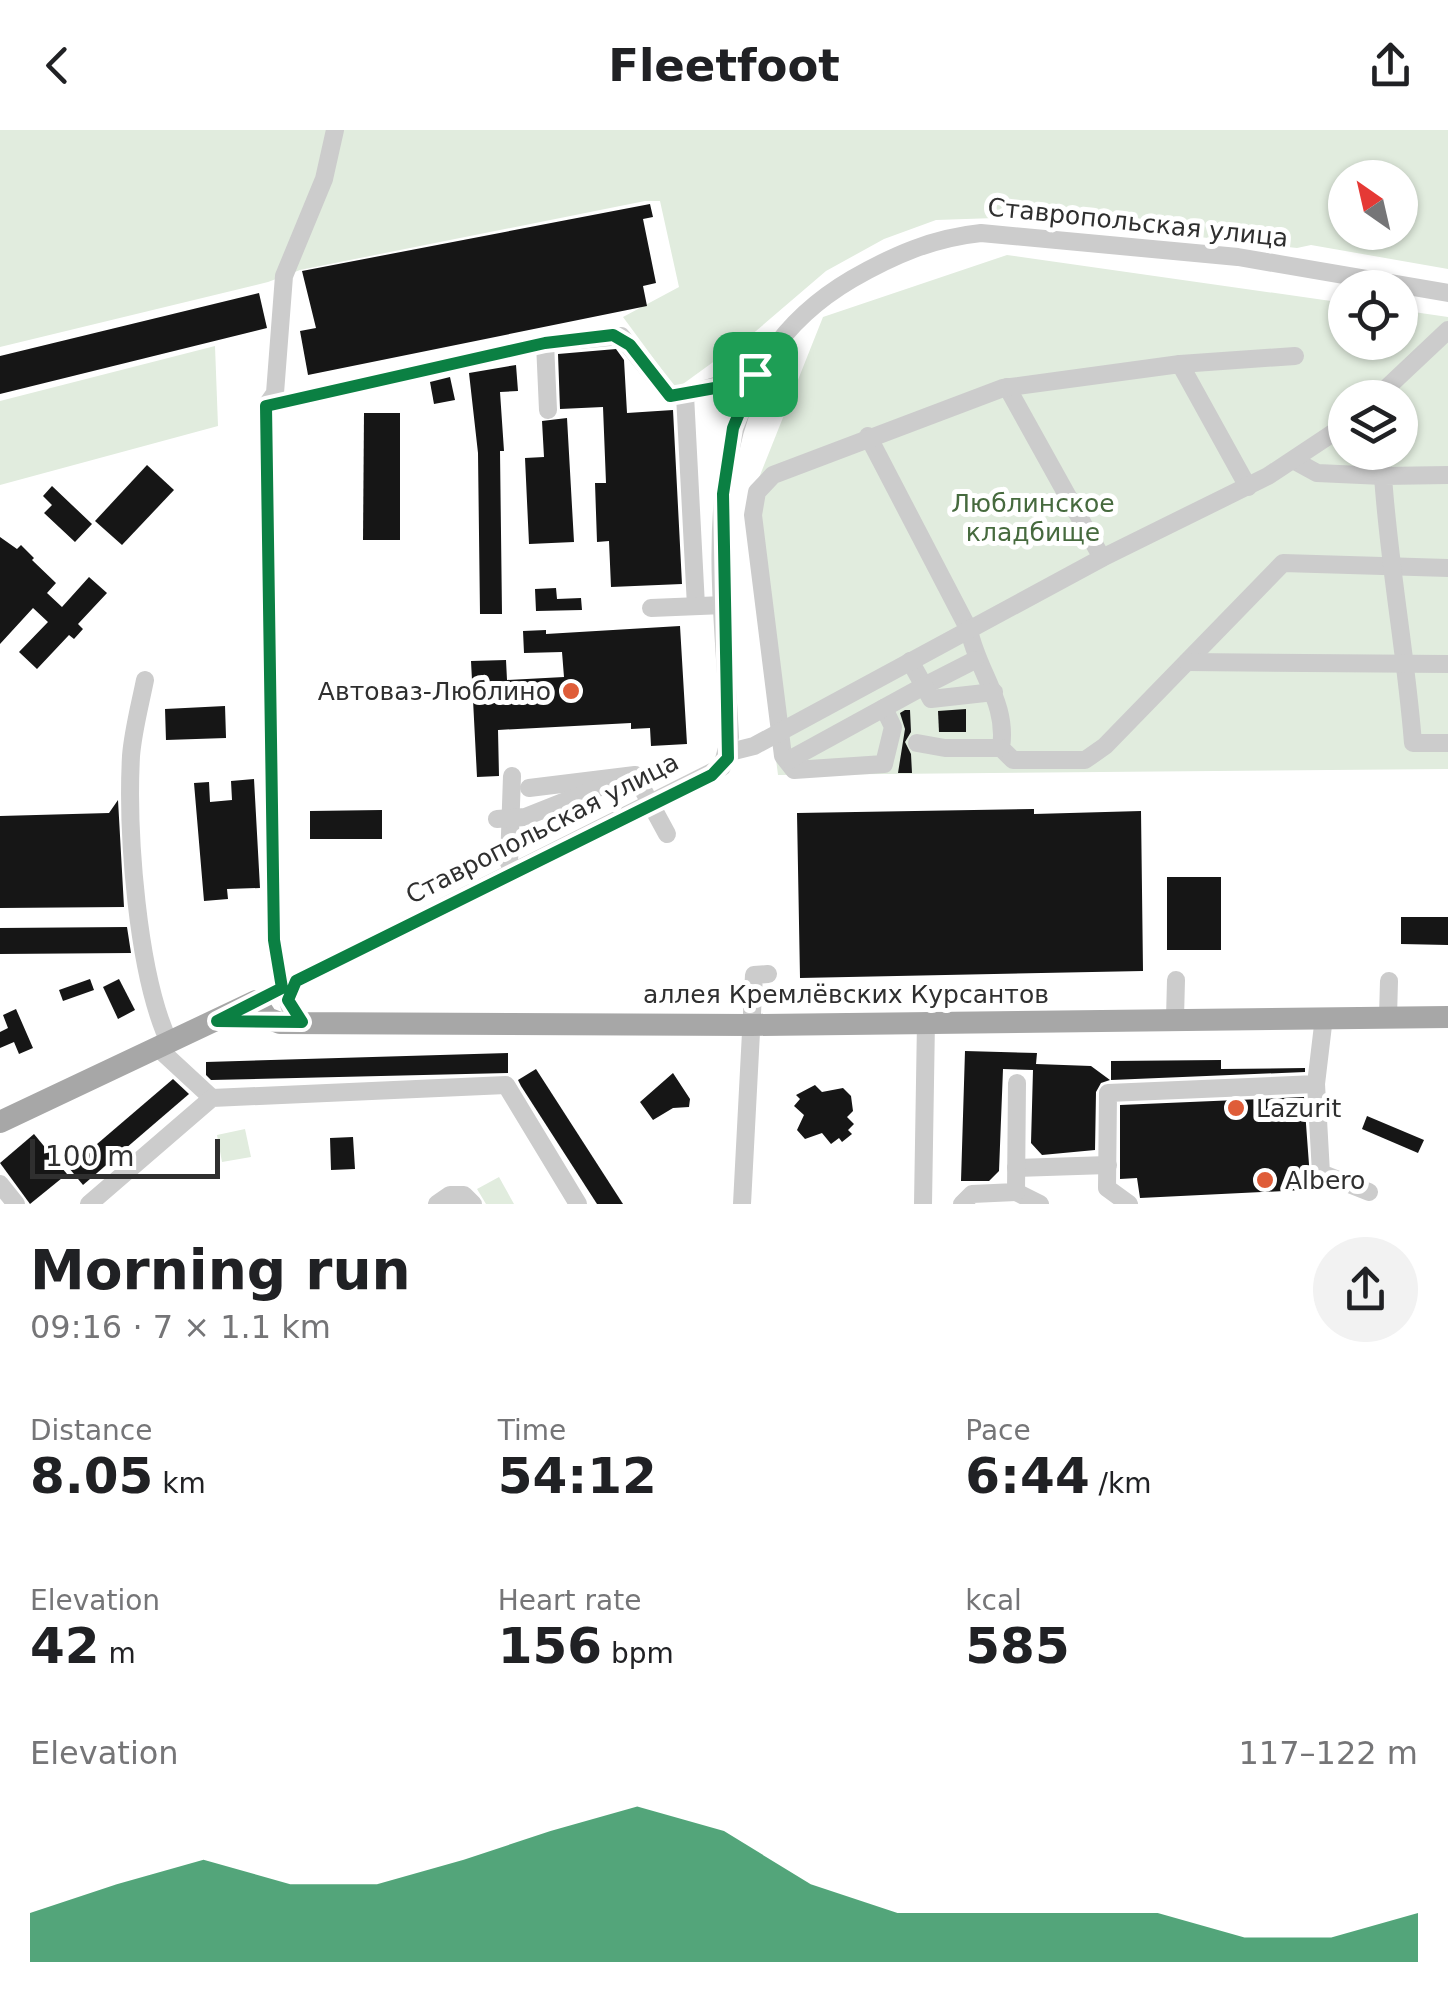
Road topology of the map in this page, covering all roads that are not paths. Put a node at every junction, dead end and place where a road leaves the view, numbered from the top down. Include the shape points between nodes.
1 (335, 130) edge
2 (1448, 294) edge
3 (1448, 330) edge
4 (545, 343) junction
5 (1295, 356) dead end
6 (1180, 364) junction
7 (755, 374) junction
8 (1395, 380) edge
9 (726, 386) junction
10 (1007, 388) junction
11 (685, 395) junction
12 (745, 398) junction
13 (266, 406) junction
14 (548, 410) dead end
15 (868, 436) junction
16 (1328, 437) edge
17 (1296, 461) junction
18 (1381, 470) edge
19 (1448, 475) edge
20 (1383, 476) junction
21 (1248, 486) junction
22 (1102, 558) junction
23 (1448, 568) edge
24 (1390, 569) junction
25 (724, 605) junction
26 (696, 606) junction
27 (651, 608) dead end
28 (970, 630) junction
29 (975, 660) junction
30 (910, 661) junction
31 (1186, 662) junction
32 (1407, 664) junction
33 (1448, 664) edge
34 (145, 680) dead end
35 (924, 686) junction
36 (994, 692) junction
37 (884, 708) junction
38 (783, 731) junction
39 (918, 743) dead end
40 (1448, 743) edge
41 (1001, 748) junction
42 (730, 752) junction
43 (789, 760) junction
44 (512, 776) dead end
45 (612, 781) junction
46 (529, 788) dead end
47 (654, 804) junction
48 (502, 819) junction
49 (666, 834) dead end
50 (515, 873) junction
51 (768, 974) dead end
52 (1176, 980) dead end
53 (1390, 980) dead end
54 (289, 984) junction
55 (256, 1001) junction
56 (1324, 1017) junction
57 (1388, 1017) junction
58 (1448, 1017) edge
59 (1176, 1018) junction
60 (217, 1021) junction
61 (926, 1021) junction
62 (291, 1023) junction
63 (752, 1025) junction
64 (165, 1046) junction
65 (1017, 1083) dead end
66 (1316, 1084) junction
67 (212, 1098) junction
68 (0, 1122) edge
69 (1108, 1164) junction
70 (1016, 1168) junction
71 (0, 1184) edge
72 (1016, 1192) junction
73 (1368, 1192) dead end
74 (14, 1203) edge
75 (89, 1204) edge
76 (438, 1204) edge
77 (473, 1204) edge
78 (578, 1204) edge
79 (742, 1204) edge
80 (923, 1204) edge
81 (962, 1204) edge
82 (1040, 1204) edge
83 (1129, 1204) edge

1 - 13 street via 324,179 284,276 274,393
2 - 7 street, Ставропольская улица via 1185,250 981,233 944,237 832,291 776,341
3 - 8 street
4 - 11 street via 621,336 670,396
4 - 13 street
4 - 14 street
5 - 6 street
6 - 10 street
6 - 21 street
7 - 9 street
7 - 12 street, Ставропольская улица
9 - 11 street
9 - 12 street
10 - 15 street
10 - 22 street
11 - 26 street
12 - 25 street, Ставропольская улица via 723,494
13 - 54 street via 279,950
15 - 28 street
15 - 38 street via 772,475 757,492 752,515
16 - 17 street
17 - 20 street via 1317,473
17 - 21 street
18 - 20 street
19 - 20 street
20 - 24 street
21 - 22 street
22 - 28 street
23 - 24 street
24 - 31 street via 1283,563
24 - 32 street
25 - 26 street
25 - 42 street, Ставропольская улица
26 - 27 street
28 - 29 street
28 - 30 street
29 - 35 street
29 - 36 street
30 - 35 street
30 - 38 street
31 - 32 street
31 - 41 street via 1084,760 1013,760
32 - 33 street
32 - 40 street via 1413,743
34 - 64 street via 131,755 136,869 147,969
35 - 36 street via 930,699
35 - 37 street
36 - 41 street
37 - 43 street
37 - 43 street via 894,727 884,764 794,770
38 - 42 street
38 - 43 street via 783,756
39 - 41 street
42 - 47 street, Ставропольская улица via 712,775
44 - 48 street
45 - 46 street
45 - 47 street via 635,775
45 - 48 street via 559,806
47 - 49 street
47 - 50 street, Ставропольская улица
48 - 50 street
50 - 54 street, Ставропольская улица
51 - 63 street via 754,975
52 - 59 street
53 - 57 street
54 - 55 street, Ставропольская улица
54 - 62 street
55 - 60 main road, Ставропольская улица
55 - 62 main road via 267,1018
56 - 57 main road, аллея Кремлёвских Курсантов
56 - 59 main road, аллея Кремлёвских Курсантов
56 - 66 street
57 - 58 main road, аллея Кремлёвских Курсантов
59 - 61 main road, аллея Кремлёвских Курсантов
60 - 62 main road, аллея Кремлёвских Курсантов
60 - 64 main road, Ставропольская улица
61 - 63 main road, аллея Кремлёвских Курсантов
61 - 80 street
62 - 63 main road, аллея Кремлёвских Курсантов
63 - 79 street
64 - 67 street
64 - 68 main road, Ставропольская улица
65 - 70 street
66 - 69 street via 1108,1093
66 - 73 street via 1321,1173
67 - 75 street
67 - 78 street via 506,1085
69 - 70 street
69 - 83 street via 1107,1188
70 - 72 street
71 - 74 street
72 - 81 street via 972,1194
72 - 82 street
76 - 77 street via 456,1194

